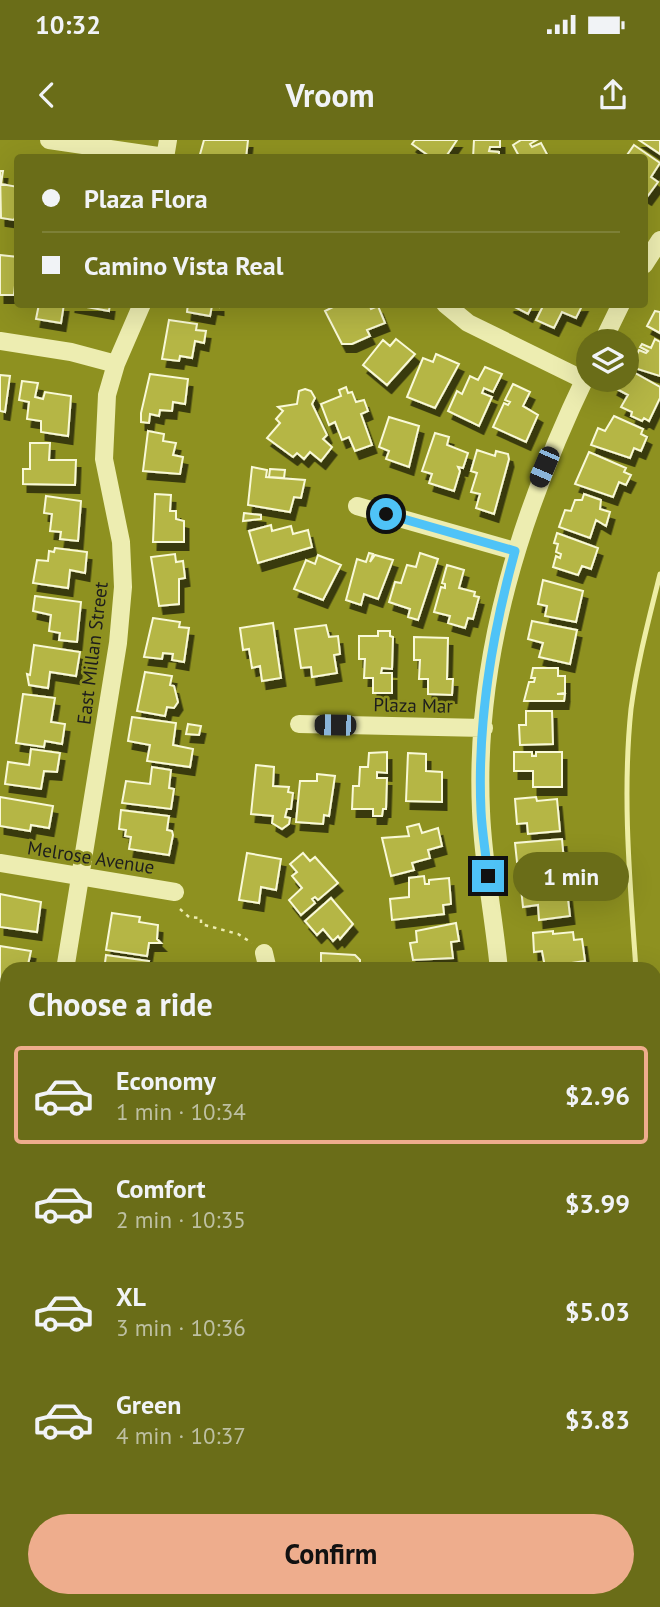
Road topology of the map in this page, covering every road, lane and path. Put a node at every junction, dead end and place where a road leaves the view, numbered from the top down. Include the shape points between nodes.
1 (49, 140) edge
2 (145, 154) edge
3 (660, 240) edge
4 (648, 259) edge
5 (140, 308) edge
6 (450, 308) edge
7 (619, 308) edge
8 (609, 329) edge
9 (0, 341) edge
10 (116, 363) junction
11 (576, 372) edge
12 (579, 392) edge
13 (358, 506) dead end
14 (515, 551) junction
15 (299, 724) dead end
16 (484, 728) junction
17 (0, 863) edge
18 (82, 876) junction
19 (175, 892) dead end
20 (185, 914) dead end
21 (238, 933) dead end
22 (66, 962) edge
23 (498, 962) edge

1 - 2 street
3 - 4 street
5 - 10 street, East Millan Street
6 - 11 street via 468,323
7 - 8 street
9 - 10 street
10 - 18 street, East Millan Street via 107,395 104,459 121,542 123,587
12 - 14 street via 537,484
13 - 14 street
14 - 16 street via 494,646
15 - 16 street, Plaza Mar
16 - 23 street via 481,811
17 - 18 street, Melrose Avenue
18 - 19 street, Melrose Avenue
18 - 22 street, East Millan Street
20 - 21 path via 201,918 201,924

